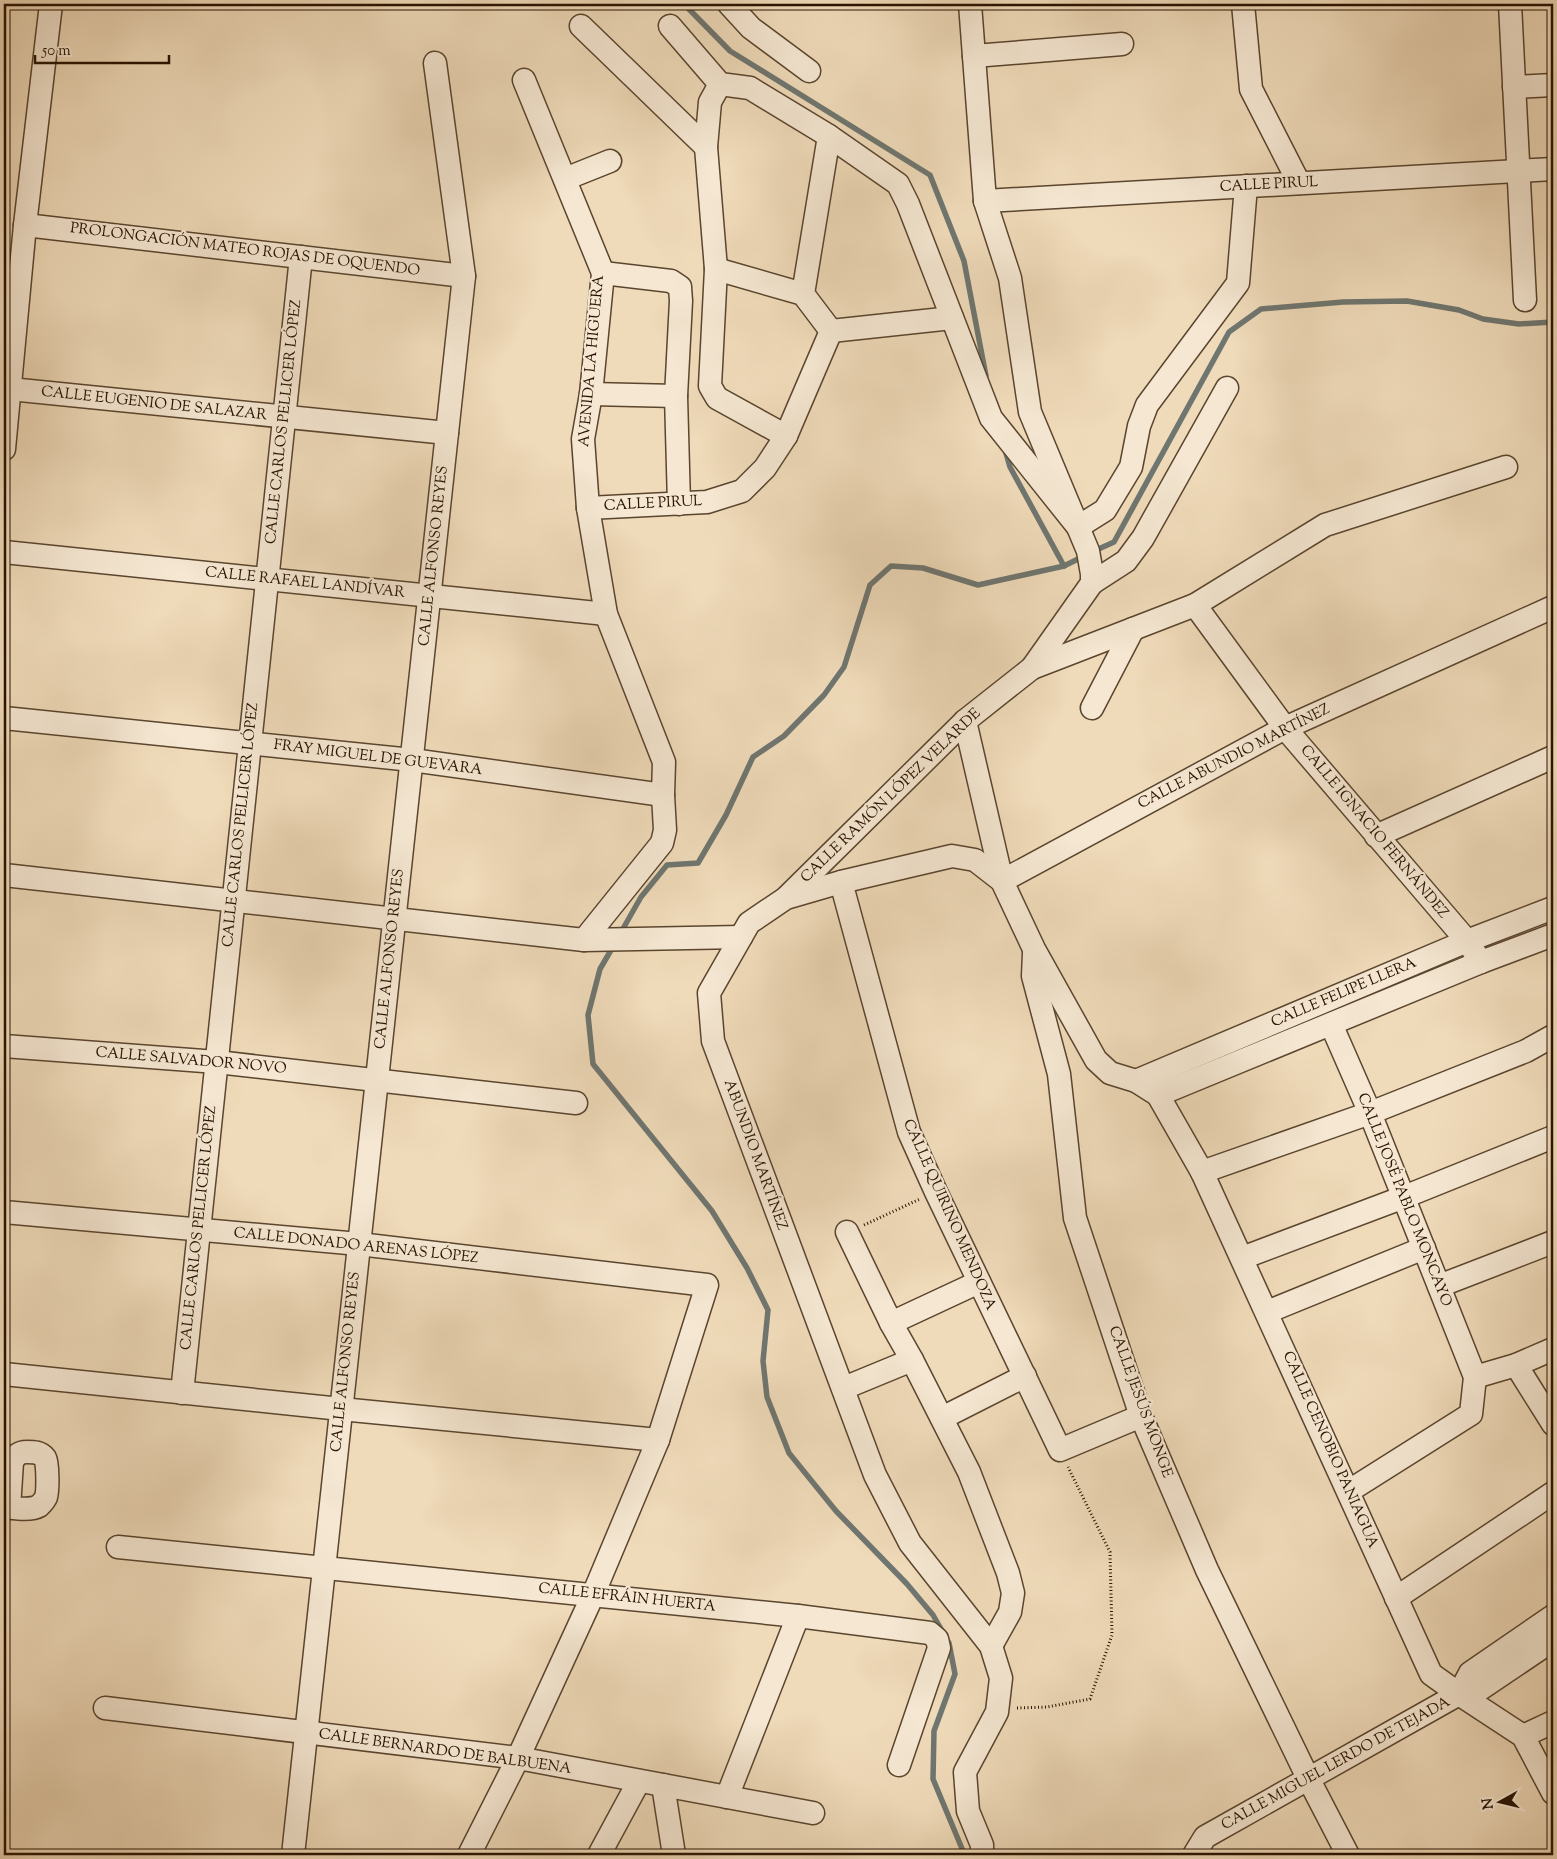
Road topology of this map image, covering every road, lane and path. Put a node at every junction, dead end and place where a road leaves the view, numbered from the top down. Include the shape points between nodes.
1 (51, 4) edge
2 (729, 4) edge
3 (970, 4) edge
4 (1243, 4) edge
5 (1510, 4) edge
6 (581, 26) dead end
7 (670, 26) dead end
8 (1122, 44) dead end
9 (974, 56) junction
10 (435, 63) dead end
11 (809, 71) dead end
12 (524, 80) dead end
13 (720, 84) junction
14 (1553, 85) edge
15 (1514, 87) junction
16 (829, 136) junction
17 (706, 147) junction
18 (610, 161) dead end
19 (1553, 169) edge
20 (1519, 171) junction
21 (566, 179) junction
22 (1299, 183) junction
23 (1246, 186) junction
24 (985, 201) junction
25 (25, 225) junction
26 (301, 257) junction
27 (716, 269) junction
28 (603, 273) junction
29 (464, 276) junction
30 (802, 294) junction
31 (1525, 300) dead end
32 (952, 318) junction
33 (830, 331) junction
34 (1227, 388) dead end
35 (10, 389) junction
36 (591, 394) junction
37 (676, 396) junction
38 (284, 417) junction
39 (447, 433) junction
40 (786, 436) junction
41 (4, 449) edge
42 (1506, 467) dead end
43 (690, 503) junction
44 (588, 508) junction
45 (1078, 527) junction
46 (4, 552) edge
47 (1092, 578) junction
48 (267, 579) junction
49 (430, 596) junction
50 (1195, 605) junction
51 (1553, 606) edge
52 (606, 614) junction
53 (1133, 629) junction
54 (1032, 668) junction
55 (1092, 708) dead end
56 (4, 718) edge
57 (965, 720) junction
58 (1285, 728) junction
59 (250, 743) junction
60 (1553, 757) edge
61 (412, 760) junction
62 (663, 795) junction
63 (1376, 836) junction
64 (4, 875) edge
65 (1002, 881) junction
66 (841, 882) junction
67 (786, 898) junction
68 (234, 901) junction
69 (1553, 908) edge
70 (394, 918) junction
71 (1553, 935) edge
72 (741, 937) junction
73 (588, 940) junction
74 (1467, 941) junction
75 (1034, 949) junction
76 (1481, 962) junction
77 (1331, 1024) junction
78 (1553, 1036) edge
79 (4, 1046) edge
80 (217, 1062) junction
81 (377, 1080) junction
82 (1136, 1081) junction
83 (1158, 1095) junction
84 (576, 1103) dead end
85 (1370, 1113) junction
86 (1553, 1137) edge
87 (1202, 1172) junction
88 (936, 1192) junction
89 (1404, 1197) junction
90 (4, 1212) edge
91 (199, 1230) junction
92 (847, 1232) joint
93 (1553, 1242) edge
94 (359, 1244) junction
95 (1424, 1248) junction
96 (1242, 1258) junction
97 (979, 1282) junction
98 (1439, 1286) junction
99 (1267, 1312) junction
100 (891, 1323) junction
101 (1553, 1349) edge
102 (912, 1360) junction
103 (1516, 1364) junction
104 (4, 1374) edge
105 (1024, 1376) junction
106 (1475, 1377) junction
107 (844, 1388) junction
108 (182, 1393) junction
109 (341, 1409) junction
110 (1141, 1416) junction
111 (942, 1418) junction
112 (1553, 1424) edge
113 (658, 1440) junction
114 (1060, 1450) junction
115 (1349, 1491) junction
116 (1553, 1493) edge
117 (118, 1547) dead end
118 (324, 1568) junction
119 (592, 1595) junction
120 (1396, 1598) junction
121 (798, 1616) junction
122 (1553, 1616) edge
123 (1553, 1640) edge
124 (991, 1646) junction
125 (1459, 1694) junction
126 (105, 1708) dead end
127 (997, 1712) junction
128 (1553, 1722) edge
129 (306, 1733) junction
130 (1523, 1736) junction
131 (518, 1758) junction
132 (899, 1765) dead end
133 (1308, 1778) junction
134 (639, 1781) junction
135 (663, 1785) junction
136 (1553, 1793) edge
137 (727, 1797) junction
138 (813, 1813) dead end
139 (292, 1855) edge
140 (469, 1855) edge
141 (599, 1855) edge
142 (674, 1855) edge
143 (982, 1855) edge
144 (1194, 1855) edge
145 (1348, 1855) edge

1 - 25 street
2 - 11 street via 751,28
3 - 9 street
4 - 22 street via 1251,89
5 - 15 street
6 - 17 street
7 - 13 street
8 - 9 street
9 - 24 street
10 - 29 street, CALLE ALFONSO REYES
12 - 21 street, AVENIDA LA HIGUERA
13 - 16 street via 750,88
13 - 17 street via 710,102
14 - 15 street
15 - 20 street
16 - 30 street
16 - 32 street via 898,184
17 - 27 street
18 - 21 street
19 - 20 street, CALLE PIRUL
20 - 22 street, CALLE PIRUL
20 - 31 street
21 - 28 street, AVENIDA LA HIGUERA
22 - 23 street, CALLE PIRUL
23 - 24 street, CALLE PIRUL
23 - 45 street via 1238,283 1147,405 1131,467 1105,510
24 - 45 street via 1010,278 1030,412
25 - 26 street, PROLONGACIÓN MATEO ROJAS DE OQUENDO
25 - 35 street
26 - 29 street, PROLONGACIÓN MATEO ROJAS DE OQUENDO
26 - 38 street, CALLE CARLOS PELLICER LÓPEZ
27 - 30 street
27 - 40 street via 710,386 717,398
28 - 36 street, AVENIDA LA HIGUERA
28 - 37 street via 671,281 680,287
29 - 39 street, CALLE ALFONSO REYES
30 - 33 street
32 - 33 street
32 - 45 street via 991,418
33 - 40 street, CALLE PIRUL
34 - 47 street via 1143,538 1126,561
35 - 38 street, CALLE EUGENIO DE SALAZAR
35 - 41 street
36 - 37 street
36 - 44 street, AVENIDA LA HIGUERA via 583,439
37 - 43 street
38 - 39 street, CALLE EUGENIO DE SALAZAR
38 - 48 street, CALLE CARLOS PELLICER LÓPEZ
39 - 49 street, CALLE ALFONSO REYES
40 - 43 street, CALLE PIRUL via 765,468 742,491
42 - 50 street via 1325,524
43 - 44 street, CALLE PIRUL
44 - 52 street, AVENIDA LA HIGUERA
45 - 47 street via 1088,552
46 - 48 street, CALLE RAFAEL LANDÍVAR
47 - 54 street, CALLE RAMÓN LÓPEZ VELARDE
48 - 49 street, CALLE RAFAEL LANDÍVAR
48 - 59 street, CALLE CARLOS PELLICER LÓPEZ
49 - 52 street, CALLE RAFAEL LANDÍVAR
49 - 61 street, CALLE ALFONSO REYES
50 - 53 street
50 - 58 street, CALLE IGNACIO FERNÁNDEZ
51 - 58 street, CALLE ABUNDIO MARTÍNEZ
52 - 62 street, AVENIDA LA HIGUERA via 664,762
53 - 54 street
53 - 55 street
54 - 57 street, CALLE RAMÓN LÓPEZ VELARDE
56 - 59 street, FRAY MIGUEL DE GUEVARA
57 - 65 street
57 - 67 street, CALLE RAMÓN LÓPEZ VELARDE
58 - 63 street, CALLE IGNACIO FERNÁNDEZ
58 - 65 street, CALLE ABUNDIO MARTÍNEZ
59 - 61 street, FRAY MIGUEL DE GUEVARA
59 - 68 street, CALLE CARLOS PELLICER LÓPEZ
60 - 63 street
61 - 62 street, FRAY MIGUEL DE GUEVARA
61 - 70 street, CALLE ALFONSO REYES
62 - 73 street, AVENIDA LA HIGUERA via 665,830 662,843
63 - 74 street, CALLE IGNACIO FERNÁNDEZ
64 - 68 street
65 - 66 street, ABUNDIO MARTÍNEZ via 975,860 952,856
65 - 75 street, ABUNDIO MARTÍNEZ
66 - 67 street, ABUNDIO MARTÍNEZ
66 - 88 street, CALLE QUIRINO MENDOZA via 908,1132
67 - 72 street, ABUNDIO MARTÍNEZ via 749,923
68 - 70 street
68 - 80 street, CALLE CARLOS PELLICER LÓPEZ
69 - 74 street, CALLE FELIPE LLERA
70 - 73 street
70 - 81 street, CALLE ALFONSO REYES
71 - 76 street, CALLE FELIPE LLERA
72 - 73 street
72 - 107 street, ABUNDIO MARTÍNEZ via 709,993 713,1040
74 - 76 street, CALLE IGNACIO FERNÁNDEZ
74 - 82 street, CALLE FELIPE LLERA
75 - 82 street, ABUNDIO MARTÍNEZ via 1096,1060 1110,1073
75 - 110 street, CALLE JESÚS MONGE via 1033,976 1060,1074 1075,1218
76 - 77 street, CALLE FELIPE LLERA
77 - 83 street, CALLE FELIPE LLERA
77 - 85 street, CALLE JOSÉ PABLO MONCAYO
78 - 85 street via 1526,1051
79 - 80 street, CALLE SALVADOR NOVO
80 - 81 street, CALLE SALVADOR NOVO
80 - 91 street, CALLE CARLOS PELLICER LÓPEZ
81 - 84 street, CALLE SALVADOR NOVO
81 - 94 street, CALLE ALFONSO REYES
82 - 83 street, CALLE CENOBIO PANIAGUA
83 - 87 street, CALLE CENOBIO PANIAGUA
85 - 87 street
85 - 89 street, CALLE JOSÉ PABLO MONCAYO
86 - 89 street
87 - 96 street, CALLE CENOBIO PANIAGUA
88 - 92 path
88 - 97 street, CALLE QUIRINO MENDOZA
89 - 95 street, CALLE JOSÉ PABLO MONCAYO
89 - 96 street
90 - 91 street, CALLE DONADO ARENAS LÓPEZ
91 - 94 street, CALLE DONADO ARENAS LÓPEZ
91 - 108 street, CALLE CARLOS PELLICER LÓPEZ
92 - 100 street
93 - 98 street
94 - 109 street, CALLE ALFONSO REYES
94 - 113 street, CALLE DONADO ARENAS LÓPEZ via 707,1285
95 - 98 street, CALLE JOSÉ PABLO MONCAYO
95 - 99 street
96 - 99 street, CALLE CENOBIO PANIAGUA
97 - 100 street
97 - 105 street, CALLE QUIRINO MENDOZA
98 - 106 street, CALLE JOSÉ PABLO MONCAYO
99 - 115 street, CALLE CENOBIO PANIAGUA
100 - 102 street
101 - 103 street
102 - 107 street
102 - 111 street
103 - 106 street
103 - 112 street
104 - 108 street
105 - 111 street
105 - 114 street, CALLE QUIRINO MENDOZA
106 - 115 street via 1471,1414
107 - 124 street, ABUNDIO MARTÍNEZ via 875,1475 910,1543
108 - 109 street
109 - 113 street
109 - 118 street, CALLE ALFONSO REYES
110 - 114 street
110 - 133 street, CALLE JESÚS MONGE via 1207,1570
111 - 124 street via 969,1472 1013,1593 1010,1612
113 - 119 street
114 - 127 path via 1110,1552 1112,1635 1090,1699
115 - 120 street, CALLE CENOBIO PANIAGUA
116 - 120 street
117 - 118 street, CALLE EFRÁIN HUERTA
118 - 119 street, CALLE EFRÁIN HUERTA
118 - 129 street, CALLE ALFONSO REYES
119 - 121 street, CALLE EFRÁIN HUERTA
119 - 131 street
120 - 125 street, CALLE CENOBIO PANIAGUA via 1431,1674
121 - 132 street, CALLE EFRÁIN HUERTA via 930,1633 937,1639 939,1648
121 - 137 street
122 - 125 street, CALLE MIGUEL LERDO DE TEJADA via 1470,1673
123 - 125 street, CALLE MIGUEL LERDO DE TEJADA via 1479,1690
124 - 127 street, ABUNDIO MARTÍNEZ via 1001,1678
125 - 130 street, CALLE CENOBIO PANIAGUA
125 - 133 street, CALLE MIGUEL LERDO DE TEJADA
126 - 129 street, CALLE BERNARDO DE BALBUENA
127 - 143 street, ABUNDIO MARTÍNEZ via 965,1772 968,1811 982,1845
128 - 130 street
129 - 131 street, CALLE BERNARDO DE BALBUENA
129 - 139 street, CALLE ALFONSO REYES
130 - 136 street, CALLE CENOBIO PANIAGUA
131 - 134 street, CALLE BERNARDO DE BALBUENA
131 - 140 street
133 - 144 street, CALLE MIGUEL LERDO DE TEJADA via 1206,1838
133 - 145 street, CALLE JESÚS MONGE
134 - 135 street, CALLE BERNARDO DE BALBUENA
134 - 141 street
135 - 137 street, CALLE BERNARDO DE BALBUENA
135 - 142 street
137 - 138 street, CALLE BERNARDO DE BALBUENA

